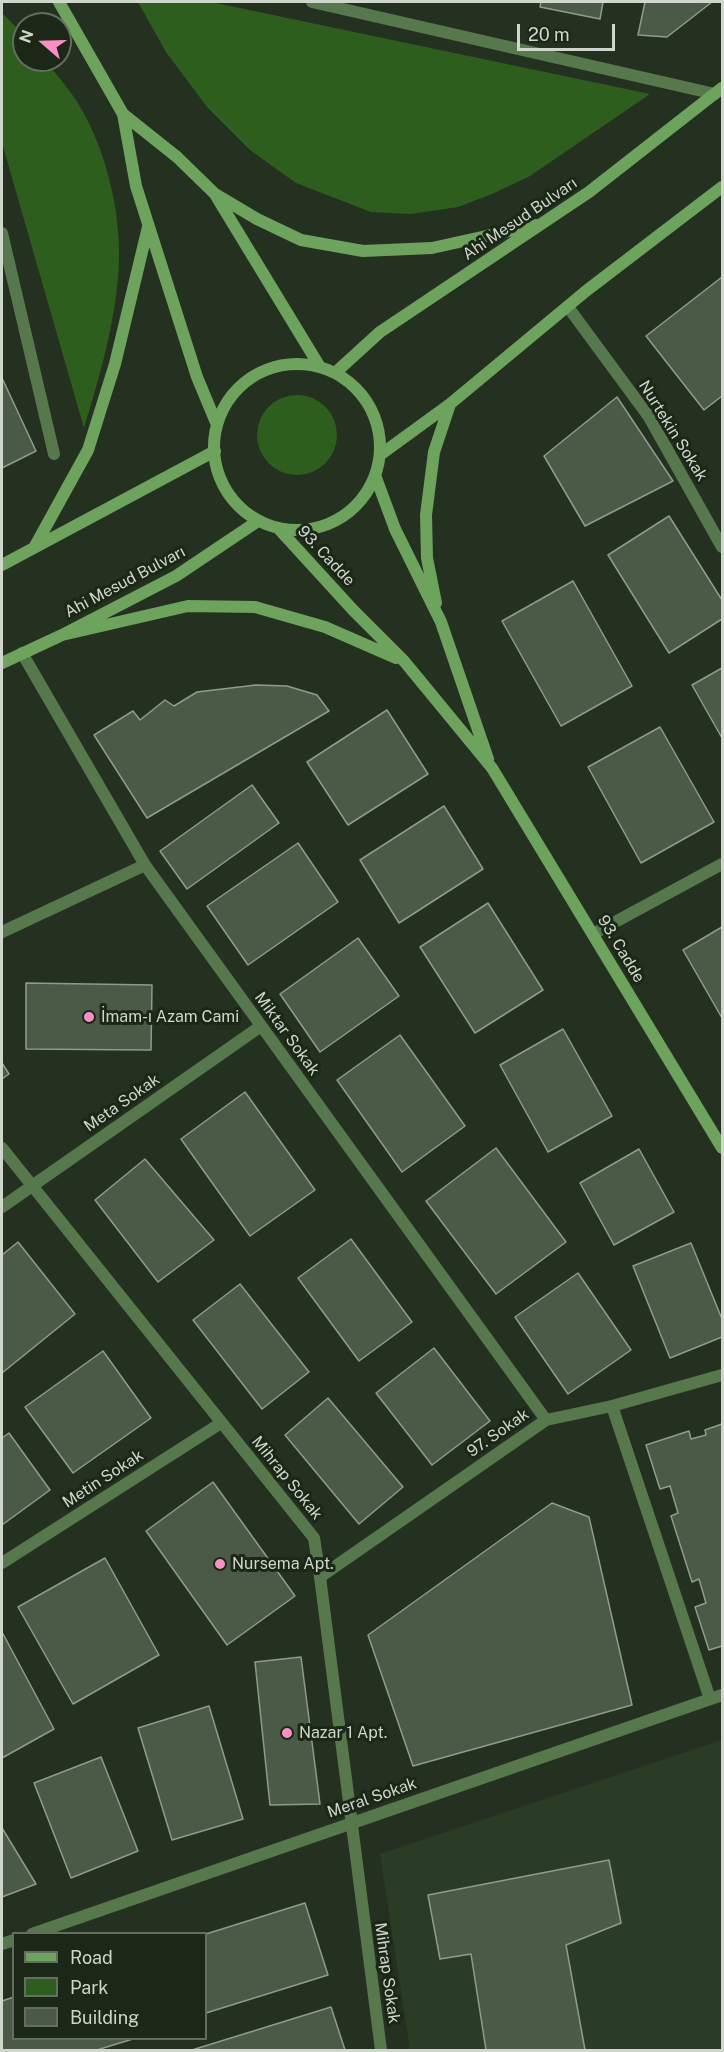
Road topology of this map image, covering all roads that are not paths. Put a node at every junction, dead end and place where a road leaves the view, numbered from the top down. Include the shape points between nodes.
1 (58, 2) edge
2 (312, 2) edge
3 (719, 91) edge
4 (123, 114) junction
5 (723, 188) edge
6 (215, 194) junction
7 (544, 223) junction
8 (148, 226) junction
9 (2, 233) edge
10 (568, 307) junction
11 (320, 367) junction
12 (335, 373) junction
13 (450, 404) junction
14 (217, 425) junction
15 (215, 451) junction
16 (54, 454) dead end
17 (380, 455) junction
18 (375, 475) junction
19 (258, 521) junction
20 (278, 528) junction
21 (723, 547) edge
22 (34, 548) junction
23 (2, 565) edge
24 (441, 621) junction
25 (62, 635) junction
26 (22, 653) junction
27 (404, 661) junction
28 (2, 663) edge
29 (492, 768) junction
30 (145, 864) junction
31 (723, 864) edge
32 (2, 932) edge
33 (592, 934) junction
34 (261, 1026) junction
35 (2, 1148) edge
36 (723, 1148) edge
37 (32, 1186) junction
38 (2, 1207) edge
39 (723, 1376) edge
40 (612, 1406) junction
41 (546, 1420) junction
42 (221, 1422) junction
43 (2, 1563) edge
44 (320, 1577) junction
45 (723, 1695) edge
46 (710, 1699) junction
47 (351, 1823) junction
48 (38, 1932) edge
49 (381, 2050) edge

1 - 4 main road
2 - 3 street
3 - 7 main road, Ahi Mesud Bulvarı
4 - 6 main road
4 - 8 main road
5 - 10 main road
6 - 7 main road via 300,240 363,251 432,248
6 - 11 main road
7 - 12 main road, Ahi Mesud Bulvarı via 380,332
8 - 14 main road via 197,377
8 - 22 main road via 115,364 88,450
9 - 16 street
10 - 13 main road
10 - 21 street, Nurtekin Sokak via 649,417
11 - 12 main road
11 - 14 main road via 296,363 250,378 232,394
12 - 17 main road via 355,387 370,407 378,430
13 - 17 main road
13 - 24 main road via 434,452 426,516 427,558
14 - 15 main road
15 - 19 main road via 215,464 224,487 239,507
15 - 22 main road
17 - 18 main road
18 - 20 main road via 363,496 339,518 302,530
18 - 24 main road, 93. Cadde via 395,529
19 - 20 main road
19 - 25 main road, Ahi Mesud Bulvarı via 176,576
20 - 27 main road, 93. Cadde
22 - 23 main road
24 - 29 main road, 93. Cadde
25 - 26 main road, Ahi Mesud Bulvarı
25 - 27 main road via 188,606 255,607 325,627
26 - 28 main road, Ahi Mesud Bulvarı
26 - 30 street, Miktar Sokak
27 - 29 main road, 93. Cadde
29 - 33 main road, 93. Cadde
30 - 32 street
30 - 34 street, Miktar Sokak
31 - 33 street
33 - 36 main road, 93. Cadde
34 - 37 street, Meta Sokak
34 - 41 street, Miktar Sokak
35 - 37 street, Mihrap Sokak
37 - 38 street, Meta Sokak
37 - 42 street, Mihrap Sokak
39 - 40 street, 97. Sokak
40 - 41 street, 97. Sokak
40 - 46 street
41 - 44 street, 97. Sokak
42 - 43 street, Metin Sokak
42 - 44 street, Mihrap Sokak via 314,1538
44 - 47 street, Mihrap Sokak
45 - 46 street, Meral Sokak
46 - 47 street, Meral Sokak
47 - 48 street, Meral Sokak
47 - 49 street, Mihrap Sokak

